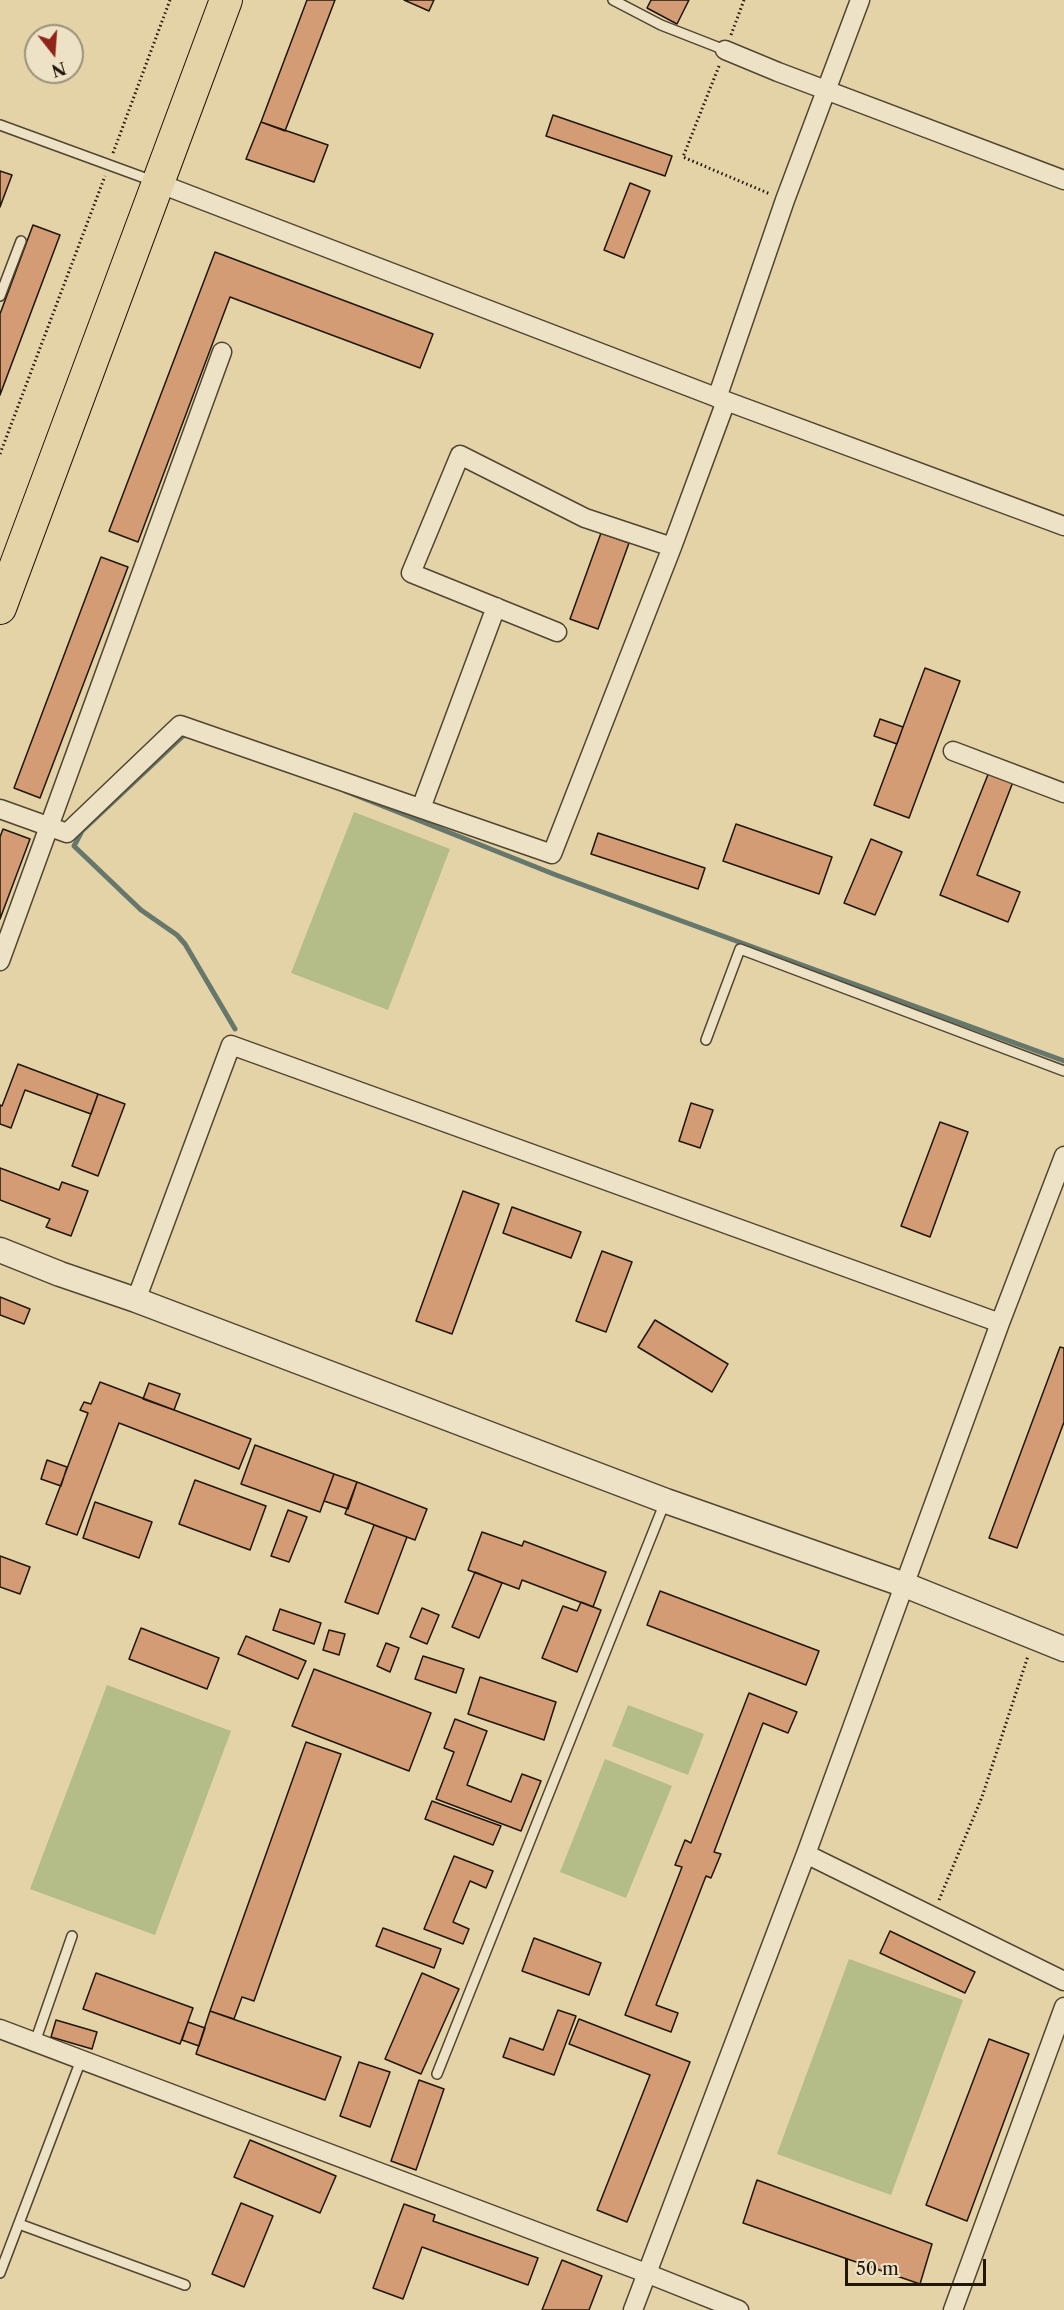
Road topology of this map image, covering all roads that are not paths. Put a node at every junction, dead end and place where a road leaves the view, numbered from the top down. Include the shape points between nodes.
1 (226, 0) edge
2 (613, 0) edge
3 (860, 0) edge
4 (725, 50) joint
5 (827, 90) junction
6 (0, 125) edge
7 (1064, 180) edge
8 (158, 183) junction
9 (21, 241) dead end
10 (0, 296) edge
11 (222, 352) dead end
12 (722, 399) junction
13 (1064, 526) edge
14 (672, 547) junction
15 (496, 607) junction
16 (0, 608) edge
17 (557, 632) dead end
18 (953, 751) dead end
19 (1064, 793) edge
20 (421, 808) junction
21 (0, 809) edge
22 (50, 826) junction
23 (0, 961) edge
24 (706, 1040) dead end
25 (1064, 1071) edge
26 (1064, 1156) edge
27 (0, 1251) edge
28 (136, 1300) junction
29 (1000, 1323) junction
30 (666, 1501) junction
31 (905, 1585) junction
32 (1064, 1649) edge
33 (806, 1854) junction
34 (72, 1936) dead end
35 (1064, 1982) edge
36 (1064, 2007) edge
37 (0, 2029) edge
38 (35, 2042) junction
39 (81, 2060) junction
40 (437, 2074) dead end
41 (19, 2224) junction
42 (0, 2273) edge
43 (646, 2273) junction
44 (185, 2285) dead end
45 (633, 2310) edge
46 (739, 2310) edge
47 (952, 2310) edge

1 - 8 highway
2 - 4 lane via 661,25
3 - 5 street
4 - 5 street
5 - 7 street
5 - 12 street via 785,200
6 - 8 lane
8 - 12 street
8 - 16 highway
9 - 10 lane
11 - 22 street
12 - 13 street
12 - 14 street
14 - 15 street via 585,518 460,455 411,573
14 - 20 street via 552,854
15 - 17 street
15 - 20 street
18 - 19 street
20 - 22 street via 180,725 67,833
21 - 22 street
22 - 23 street
24 - 25 lane via 740,949
26 - 29 street
27 - 28 street
28 - 29 street via 231,1045
28 - 30 street
29 - 31 street
30 - 31 street
30 - 40 lane
31 - 32 street
31 - 33 street
33 - 35 street
33 - 43 street
34 - 38 lane
36 - 47 street
37 - 38 street
38 - 39 street
39 - 41 lane
39 - 43 street
41 - 42 lane
41 - 44 lane
43 - 45 street
43 - 46 street

